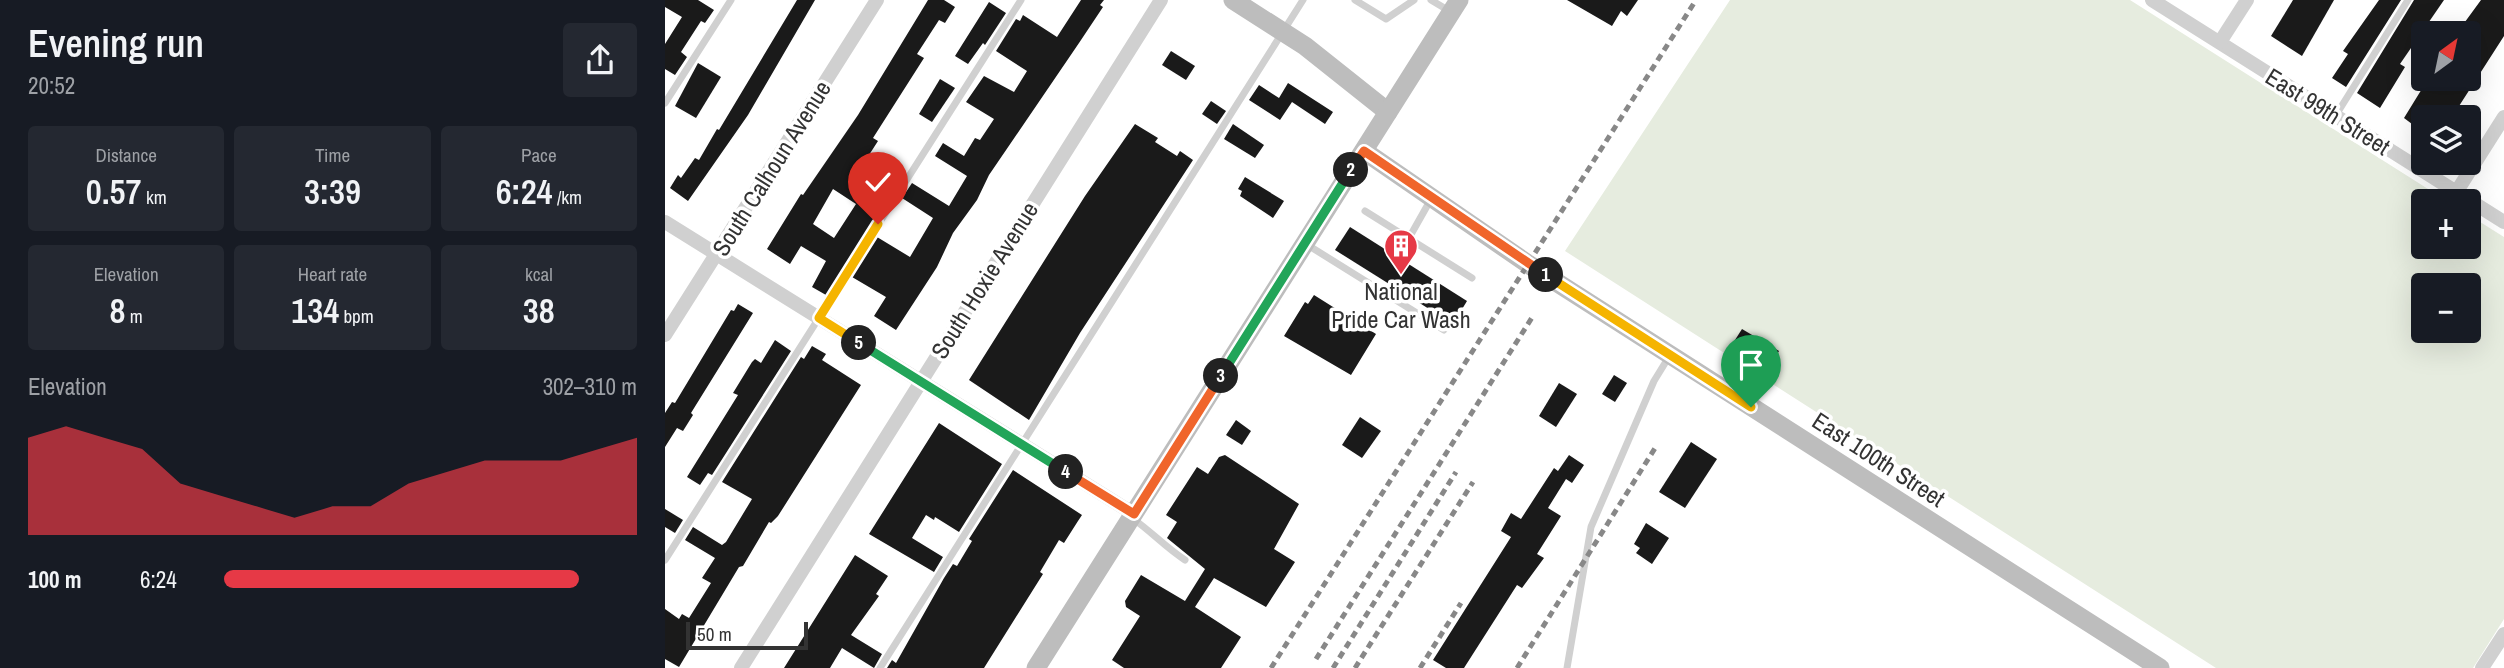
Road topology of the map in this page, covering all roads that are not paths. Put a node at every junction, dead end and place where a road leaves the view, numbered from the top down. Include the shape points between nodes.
1 (731, 0) edge
2 (877, 0) edge
3 (1021, 0) edge
4 (1161, 0) edge
5 (1233, 0) edge
6 (1303, 0) edge
7 (1355, 0) edge
8 (1414, 0) edge
9 (1431, 0) edge
10 (2153, 0) edge
11 (2247, 0) edge
12 (2408, 0) edge
13 (1455, 6) edge
14 (1283, 31) junction
15 (2220, 43) junction
16 (665, 103) edge
17 (1388, 112) junction
18 (2336, 115) junction
19 (2504, 117) edge
20 (1364, 151) junction
21 (2454, 189) edge
22 (2458, 189) edge
23 (1432, 198) junction
24 (2481, 207) edge
25 (1365, 211) dead end
26 (665, 222) edge
27 (2504, 222) edge
28 (1409, 238) junction
29 (1305, 243) junction
30 (716, 254) junction
31 (1472, 278) dead end
32 (819, 318) junction
33 (1444, 330) dead end
34 (665, 335) edge
35 (1670, 355) junction
36 (920, 381) junction
37 (1022, 444) junction
38 (1133, 516) junction
39 (665, 560) edge
40 (1185, 560) dead end
41 (2504, 634) edge
42 (2158, 667) edge
43 (741, 668) edge
44 (880, 668) edge
45 (1037, 668) edge
46 (1567, 668) edge
47 (2482, 668) edge

1 - 16 lane
2 - 30 street, South Calhoun Avenue
3 - 32 lane
4 - 36 street, South Hoxie Avenue
5 - 14 main road
6 - 14 lane
7 - 8 lane via 1386,19
9 - 13 lane
10 - 15 street, East 99th Street
11 - 15 street
12 - 18 lane
13 - 17 main road
14 - 17 main road
14 - 37 lane
15 - 18 street, East 99th Street
17 - 20 main road
18 - 21 street, East 99th Street
19 - 22 street
20 - 23 main road, East 100th Street
20 - 29 main road
23 - 28 lane
23 - 35 main road, East 100th Street
24 - 27 street, East 99th Street
25 - 28 lane
26 - 30 street
28 - 31 lane
29 - 33 lane
29 - 38 main road
30 - 32 street
30 - 34 street, South Calhoun Avenue
32 - 36 street
32 - 39 lane
35 - 42 main road, East 100th Street
35 - 46 lane via 1654,381 1591,527
36 - 37 street
36 - 43 street, South Hoxie Avenue
37 - 38 street
37 - 44 lane
38 - 40 lane via 1164,547
38 - 45 main road
41 - 47 street

